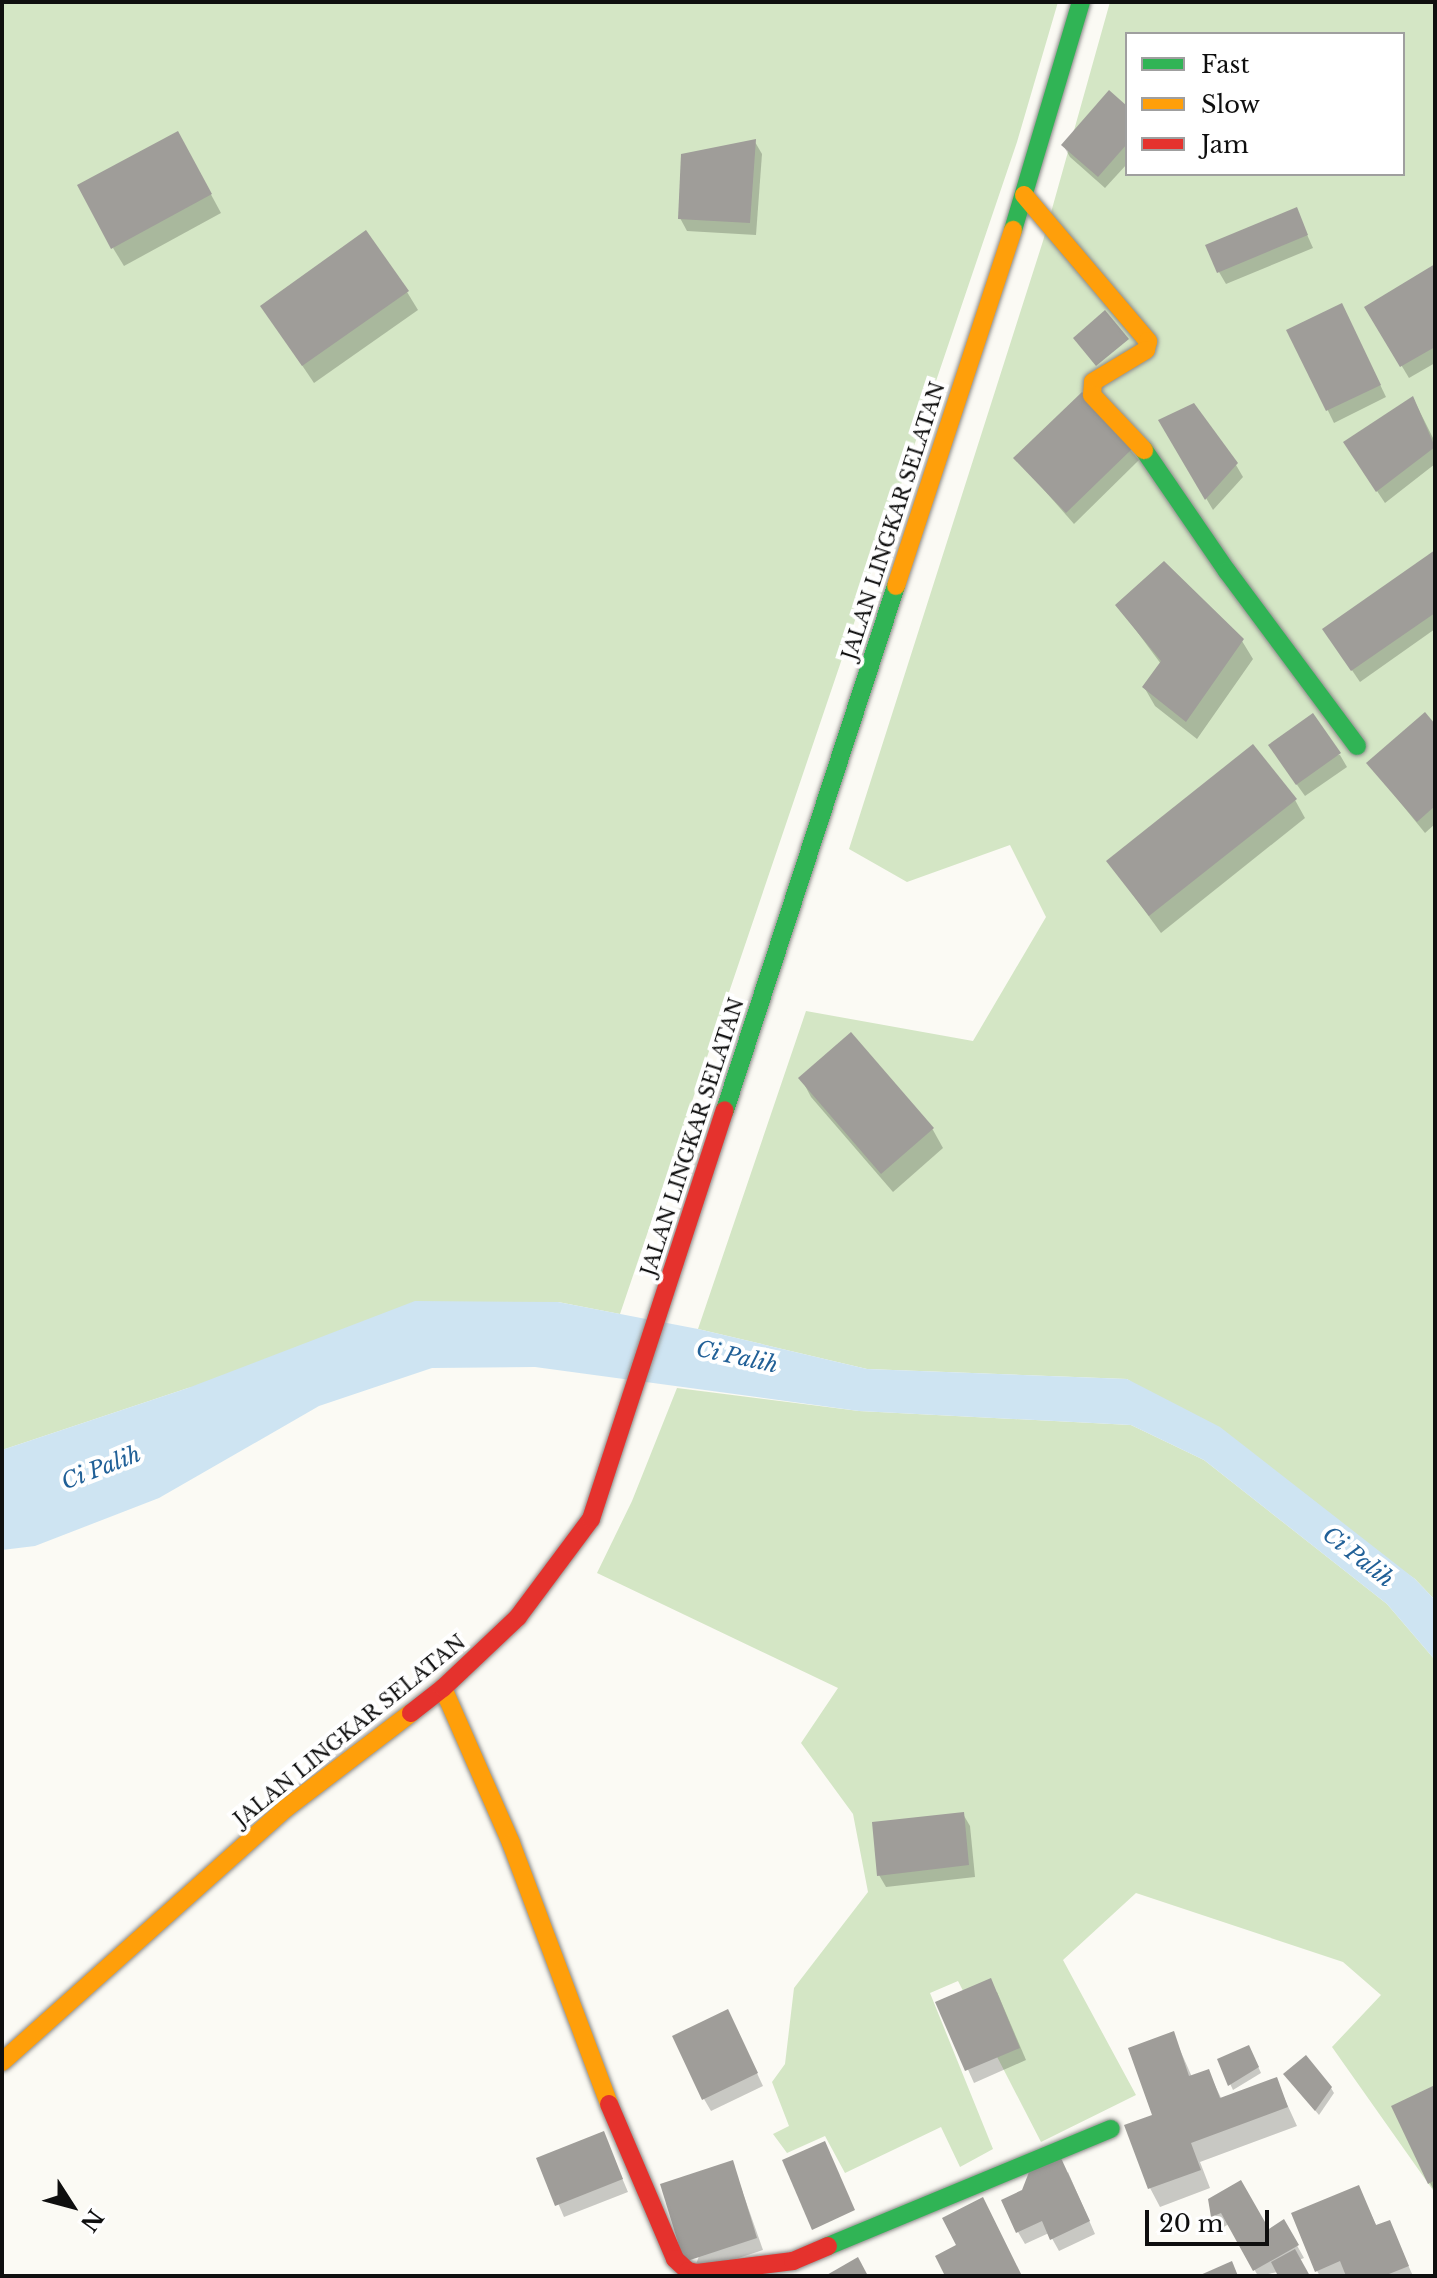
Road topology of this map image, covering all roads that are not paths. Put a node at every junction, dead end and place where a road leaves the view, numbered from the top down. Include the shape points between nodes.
1 (1081, 2) edge
2 (1024, 195) junction
3 (1357, 746) dead end
4 (443, 1688) junction
5 (2, 2062) edge
6 (1111, 2129) dead end

1 - 2 street, JALAN LINGKAR SELATAN
2 - 3 street via 1148,341 1146,350 1093,382 1092,395 1135,438
2 - 4 street, JALAN LINGKAR SELATAN via 591,1519 518,1617
4 - 5 street, JALAN LINGKAR SELATAN via 285,1809
4 - 6 street via 511,1843 611,2109 675,2259 688,2271 793,2261

